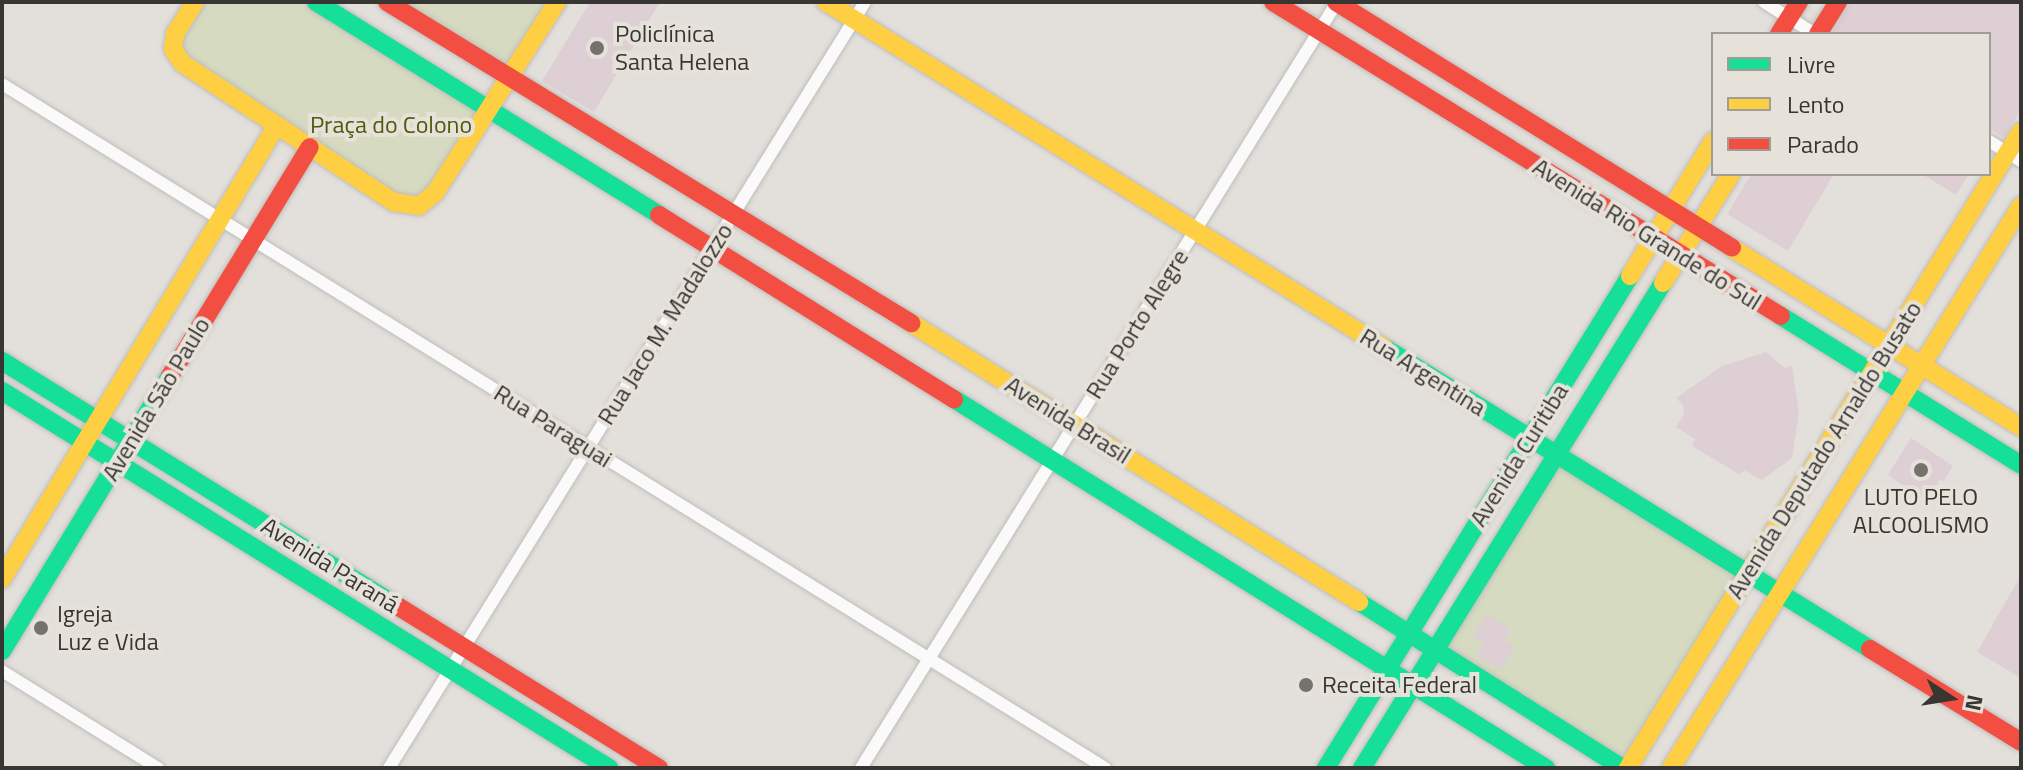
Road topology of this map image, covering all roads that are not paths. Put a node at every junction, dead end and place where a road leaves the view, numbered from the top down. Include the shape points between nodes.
1 (195, 2) edge
2 (316, 2) edge
3 (387, 2) edge
4 (557, 2) edge
5 (826, 2) edge
6 (865, 2) edge
7 (1273, 2) edge
8 (1337, 2) edge
9 (1764, 2) edge
10 (1838, 2) edge
11 (1789, 18) edge
12 (854, 20) junction
13 (1319, 31) junction
14 (1814, 32) edge
15 (1818, 32) edge
16 (509, 78) junction
17 (2, 84) edge
18 (488, 111) junction
19 (277, 125) junction
20 (2021, 131) edge
21 (1991, 142) edge
22 (1711, 144) edge
23 (310, 147) junction
24 (2014, 157) edge
25 (1730, 176) edge
26 (2021, 206) edge
27 (1671, 210) junction
28 (733, 215) junction
29 (220, 219) junction
30 (1699, 227) junction
31 (1195, 231) junction
32 (1654, 238) junction
33 (254, 240) junction
34 (711, 250) junction
35 (1681, 255) junction
36 (1889, 345) junction
37 (2, 361) edge
38 (1922, 365) junction
39 (1872, 373) junction
40 (2, 391) edge
41 (1904, 393) junction
42 (98, 421) junction
43 (1075, 424) junction
44 (2021, 427) edge
45 (1530, 438) junction
46 (131, 441) junction
47 (85, 443) junction
48 (588, 448) junction
49 (1557, 455) junction
50 (1052, 462) junction
51 (117, 463) junction
52 (2021, 465) edge
53 (1748, 573) junction
54 (2, 579) edge
55 (1780, 593) junction
56 (1409, 634) junction
57 (464, 647) junction
58 (1435, 650) junction
59 (2, 651) edge
60 (929, 659) junction
61 (450, 670) junction
62 (1387, 670) junction
63 (2, 671) edge
64 (1413, 686) junction
65 (2021, 742) edge
66 (158, 768) edge
67 (389, 768) edge
68 (609, 768) edge
69 (659, 768) edge
70 (861, 768) edge
71 (1105, 768) edge
72 (1326, 768) edge
73 (1362, 768) edge
74 (1546, 768) edge
75 (1625, 768) edge
76 (1671, 768) edge

1 - 19 street via 175,34 173,49 182,63
2 - 18 street, Avenida Brasil
3 - 16 street, Avenida Brasil
4 - 16 street
5 - 12 street, Rua Argentina
6 - 12 street, Rua Jaco M. Madalozzo
7 - 13 street, Avenida Rio Grande do Sul
8 - 13 street, Rua Porto Alegre
8 - 27 street, Avenida Rio Grande do Sul
9 - 11 street
10 - 15 street
11 - 14 street
12 - 28 street, Rua Jaco M. Madalozzo
12 - 31 street, Rua Argentina
13 - 31 street, Rua Porto Alegre
13 - 32 street, Avenida Rio Grande do Sul
16 - 18 street
16 - 28 street, Avenida Brasil
17 - 29 street, Rua Paraguai
18 - 23 street via 435,193 419,206 394,202
18 - 34 street, Avenida Brasil
19 - 23 street
19 - 29 street, Avenida São Paulo
20 - 24 street, Avenida Deputado Arnaldo Busato
21 - 24 street
22 - 27 street, Avenida Curitiba
23 - 33 street, Avenida São Paulo
24 - 36 street, Avenida Deputado Arnaldo Busato
25 - 30 street, Avenida Curitiba
26 - 38 street, Avenida Deputado Arnaldo Busato
27 - 30 street, Avenida Rio Grande do Sul
27 - 32 street, Avenida Curitiba
28 - 34 street, Rua Jaco M. Madalozzo
28 - 43 street, Avenida Brasil
29 - 33 street, Rua Paraguai
29 - 42 street, Avenida São Paulo
30 - 35 street, Avenida Curitiba
30 - 36 street, Avenida Rio Grande do Sul
31 - 43 street, Rua Porto Alegre
31 - 45 street, Rua Argentina
32 - 35 street, Avenida Rio Grande do Sul
32 - 45 street, Avenida Curitiba
33 - 46 street, Avenida São Paulo
33 - 48 street, Rua Paraguai
34 - 48 street, Rua Jaco M. Madalozzo
34 - 50 street, Avenida Brasil
35 - 39 street, Avenida Rio Grande do Sul
35 - 49 street, Avenida Curitiba
36 - 38 street, Avenida Rio Grande do Sul
36 - 39 street, Avenida Deputado Arnaldo Busato
37 - 42 street, Avenida Paraná
38 - 41 street, Avenida Deputado Arnaldo Busato
38 - 44 street, Avenida Rio Grande do Sul
39 - 41 street, Avenida Rio Grande do Sul
39 - 53 street, Avenida Deputado Arnaldo Busato
40 - 47 street, Avenida Paraná
41 - 52 street, Avenida Rio Grande do Sul
41 - 55 street, Avenida Deputado Arnaldo Busato
42 - 46 street, Avenida Paraná
42 - 47 street, Avenida São Paulo
43 - 50 street, Rua Porto Alegre
43 - 56 street, Avenida Brasil
45 - 49 street, Rua Argentina
45 - 56 street, Avenida Curitiba
46 - 51 street, Avenida São Paulo
46 - 57 street, Avenida Paraná
47 - 51 street, Avenida Paraná
47 - 54 street, Avenida São Paulo
48 - 57 street, Rua Jaco M. Madalozzo
48 - 60 street, Rua Paraguai
49 - 53 street, Rua Argentina
49 - 58 street, Avenida Curitiba
50 - 60 street, Rua Porto Alegre
50 - 62 street, Avenida Brasil
51 - 59 street, Avenida São Paulo
51 - 61 street, Avenida Paraná
53 - 55 street, Rua Argentina
53 - 75 street, Avenida Deputado Arnaldo Busato
55 - 65 street, Rua Argentina
55 - 76 street, Avenida Deputado Arnaldo Busato
56 - 58 street, Avenida Brasil
56 - 62 street, Avenida Curitiba
57 - 61 street, Rua Jaco M. Madalozzo
57 - 69 street, Avenida Paraná
58 - 64 street, Avenida Curitiba
58 - 75 street, Avenida Brasil
60 - 70 street, Rua Porto Alegre
60 - 71 street, Rua Paraguai
61 - 67 street, Rua Jaco M. Madalozzo
61 - 68 street, Avenida Paraná
62 - 64 street, Avenida Brasil
62 - 72 street, Avenida Curitiba
63 - 66 street
64 - 73 street, Avenida Curitiba
64 - 74 street, Avenida Brasil

